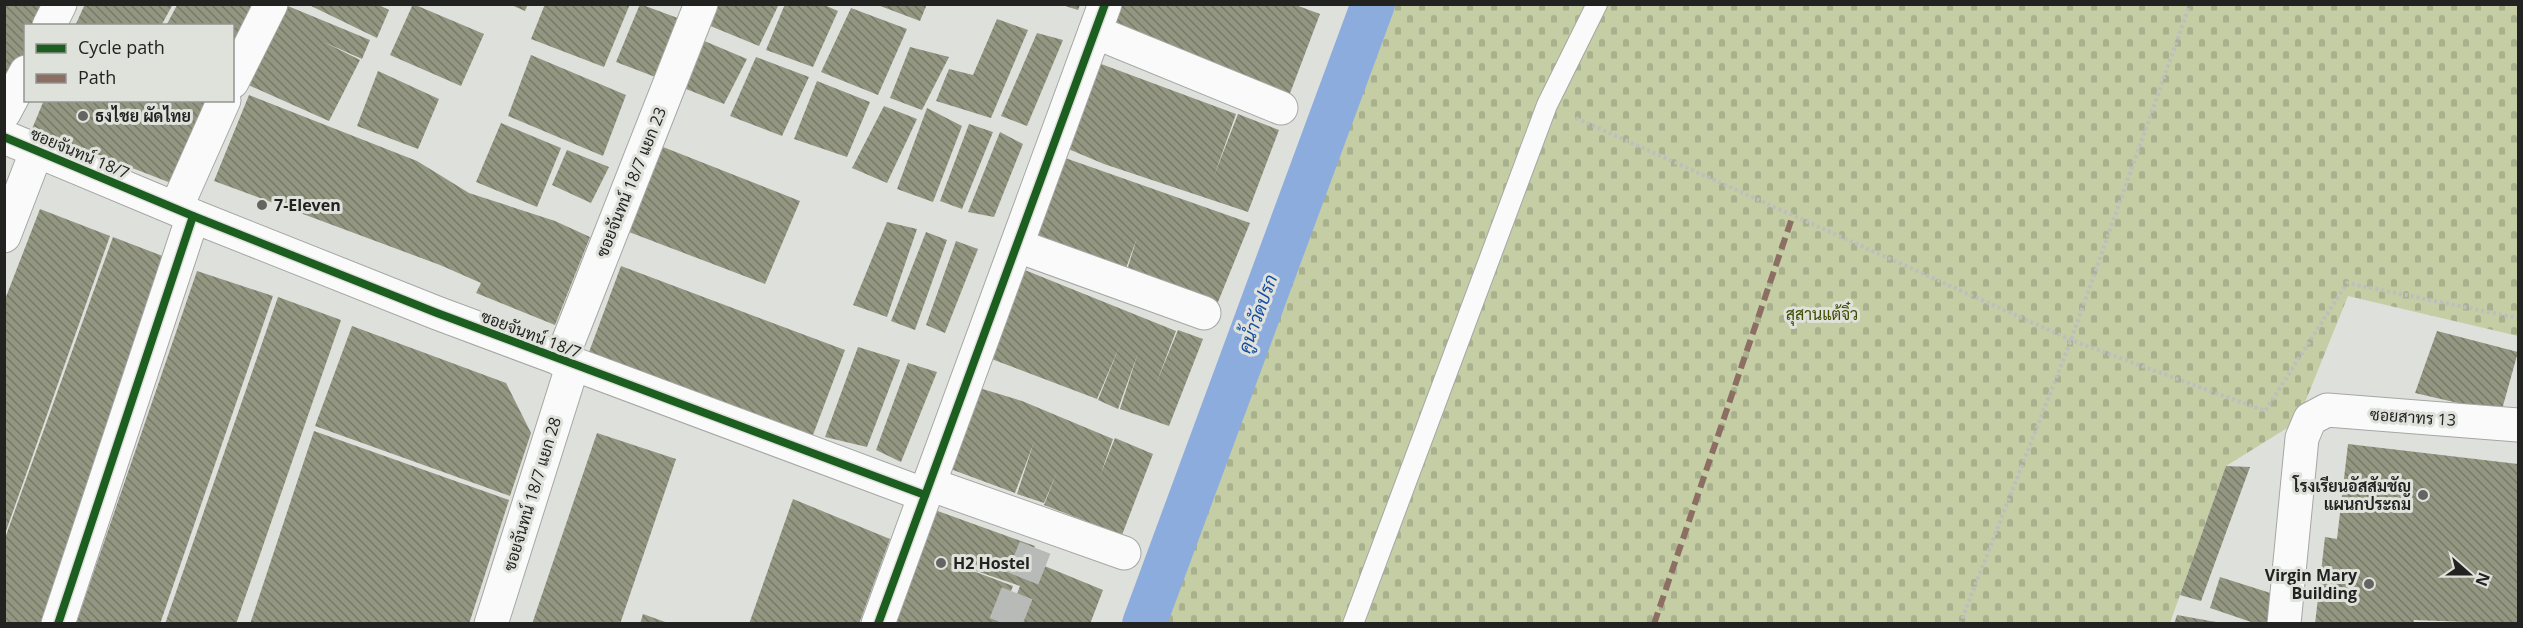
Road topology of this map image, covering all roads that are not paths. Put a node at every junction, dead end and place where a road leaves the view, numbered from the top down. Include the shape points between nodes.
1 (60, 4) edge
2 (272, 4) edge
3 (701, 4) edge
4 (1597, 4) edge
5 (1100, 18) edge
6 (50, 24) edge
7 (24, 76) edge
8 (234, 78) edge
9 (223, 102) edge
10 (1281, 108) dead end
11 (4, 113) edge
12 (4, 137) edge
13 (37, 150) junction
14 (184, 212) junction
15 (4, 236) edge
16 (1018, 246) junction
17 (1204, 314) dead end
18 (567, 362) junction
19 (2518, 426) edge
20 (927, 489) junction
21 (1124, 553) dead end
22 (58, 624) edge
23 (491, 624) edge
24 (878, 624) edge
25 (1353, 624) edge
26 (2284, 624) edge

1 - 6 street
2 - 8 street
3 - 18 street, ซอยจันทน์ 18/7 แยก 23
4 - 25 lane via 1547,105
5 - 10 street
5 - 16 street
7 - 11 street
9 - 14 street
12 - 13 street, ซอยจันทน์ 18/7
13 - 14 street, ซอยจันทน์ 18/7
13 - 15 street
14 - 18 street, ซอยจันทน์ 18/7
14 - 22 street
16 - 17 street
16 - 20 street
18 - 20 street, ซอยจันทน์ 18/7
18 - 23 street, ซอยจันทน์ 18/7 แยก 28
19 - 26 street, ซอยสาทร 13 via 2327,410 2310,419 2302,438
20 - 21 street, ซอยจันทน์ 18/7
20 - 24 street

